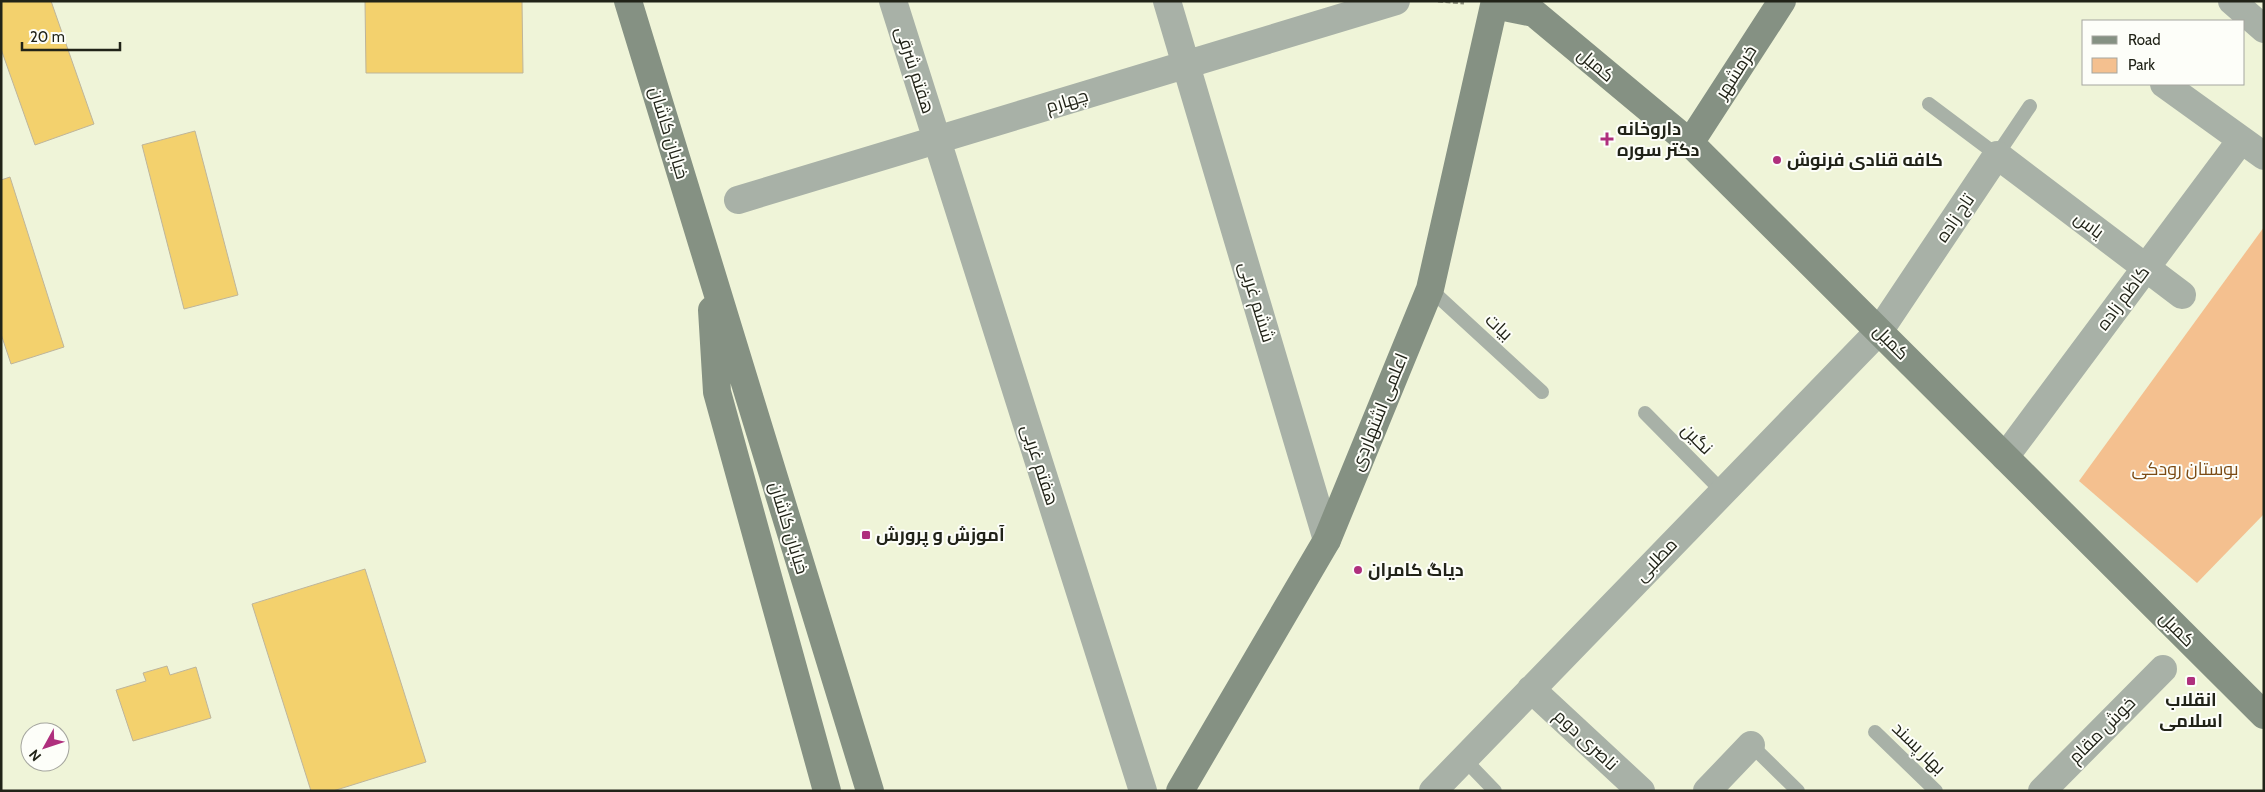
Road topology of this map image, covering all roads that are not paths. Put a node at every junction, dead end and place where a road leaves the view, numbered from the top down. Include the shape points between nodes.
1 (628, 1) edge
2 (893, 1) edge
3 (1167, 1) edge
4 (1396, 1) edge
5 (1782, 1) edge
6 (2232, 1) edge
7 (1494, 3) edge
8 (2264, 29) edge
9 (1186, 64) junction
10 (2165, 85) edge
11 (1930, 104) dead end
12 (2030, 106) dead end
13 (937, 140) junction
14 (2241, 140) junction
15 (1690, 144) junction
16 (1997, 155) junction
17 (2264, 156) edge
18 (738, 200) dead end
19 (709, 265) junction
20 (2146, 268) junction
21 (1430, 289) junction
22 (2182, 295) dead end
23 (1880, 330) junction
24 (1542, 392) dead end
25 (1645, 413) dead end
26 (2005, 457) junction
27 (1723, 492) junction
28 (1327, 540) junction
29 (2162, 669) dead end
30 (1531, 689) junction
31 (2264, 715) edge
32 (1875, 732) dead end
33 (1751, 745) joint
34 (1464, 759) junction
35 (827, 791) edge
36 (870, 791) edge
37 (1143, 791) edge
38 (1180, 791) edge
39 (1433, 791) edge
40 (1495, 791) edge
41 (1641, 791) edge
42 (1707, 791) edge
43 (1798, 791) edge
44 (1936, 791) edge
45 (2042, 791) edge

1 - 19 main road, خیابان کاشان
2 - 13 street, هفتم شرقی
3 - 9 street, ششم غربی
4 - 9 street, چهارم
5 - 15 main road, خرمشهر
6 - 8 street
7 - 15 main road, کمیل via 1534,13
7 - 21 main road, اعلمی اشتهاردی
9 - 13 street, چهارم
9 - 28 street, ششم غربی
10 - 14 street
11 - 16 lane
12 - 16 lane, تاج زاده
13 - 18 street, چهارم
13 - 37 street, هفتم غربی
14 - 17 street
14 - 20 street, کاظم زاده
15 - 23 main road, کمیل
16 - 20 street, یاس
16 - 23 street, تاج زاده
19 - 35 main road, خیابان کاشان via 717,392
19 - 36 main road, خیابان کاشان
20 - 22 street, یاس
20 - 26 street, کاظم زاده
21 - 24 lane, بیات
21 - 28 main road, اعلمی اشتهاردی
23 - 26 main road, کمیل
23 - 27 street, مطلبی
25 - 27 lane, نگین
26 - 31 main road, کمیل
27 - 30 street, مطلبی
28 - 38 main road, اعلمی اشتهاردی
29 - 45 street, خوش مقام
30 - 34 street, مطلبی
30 - 41 street, ناصری دوم
32 - 44 lane, بهار پسند
33 - 42 street
33 - 43 lane
34 - 39 street, مطلبی
34 - 40 lane

